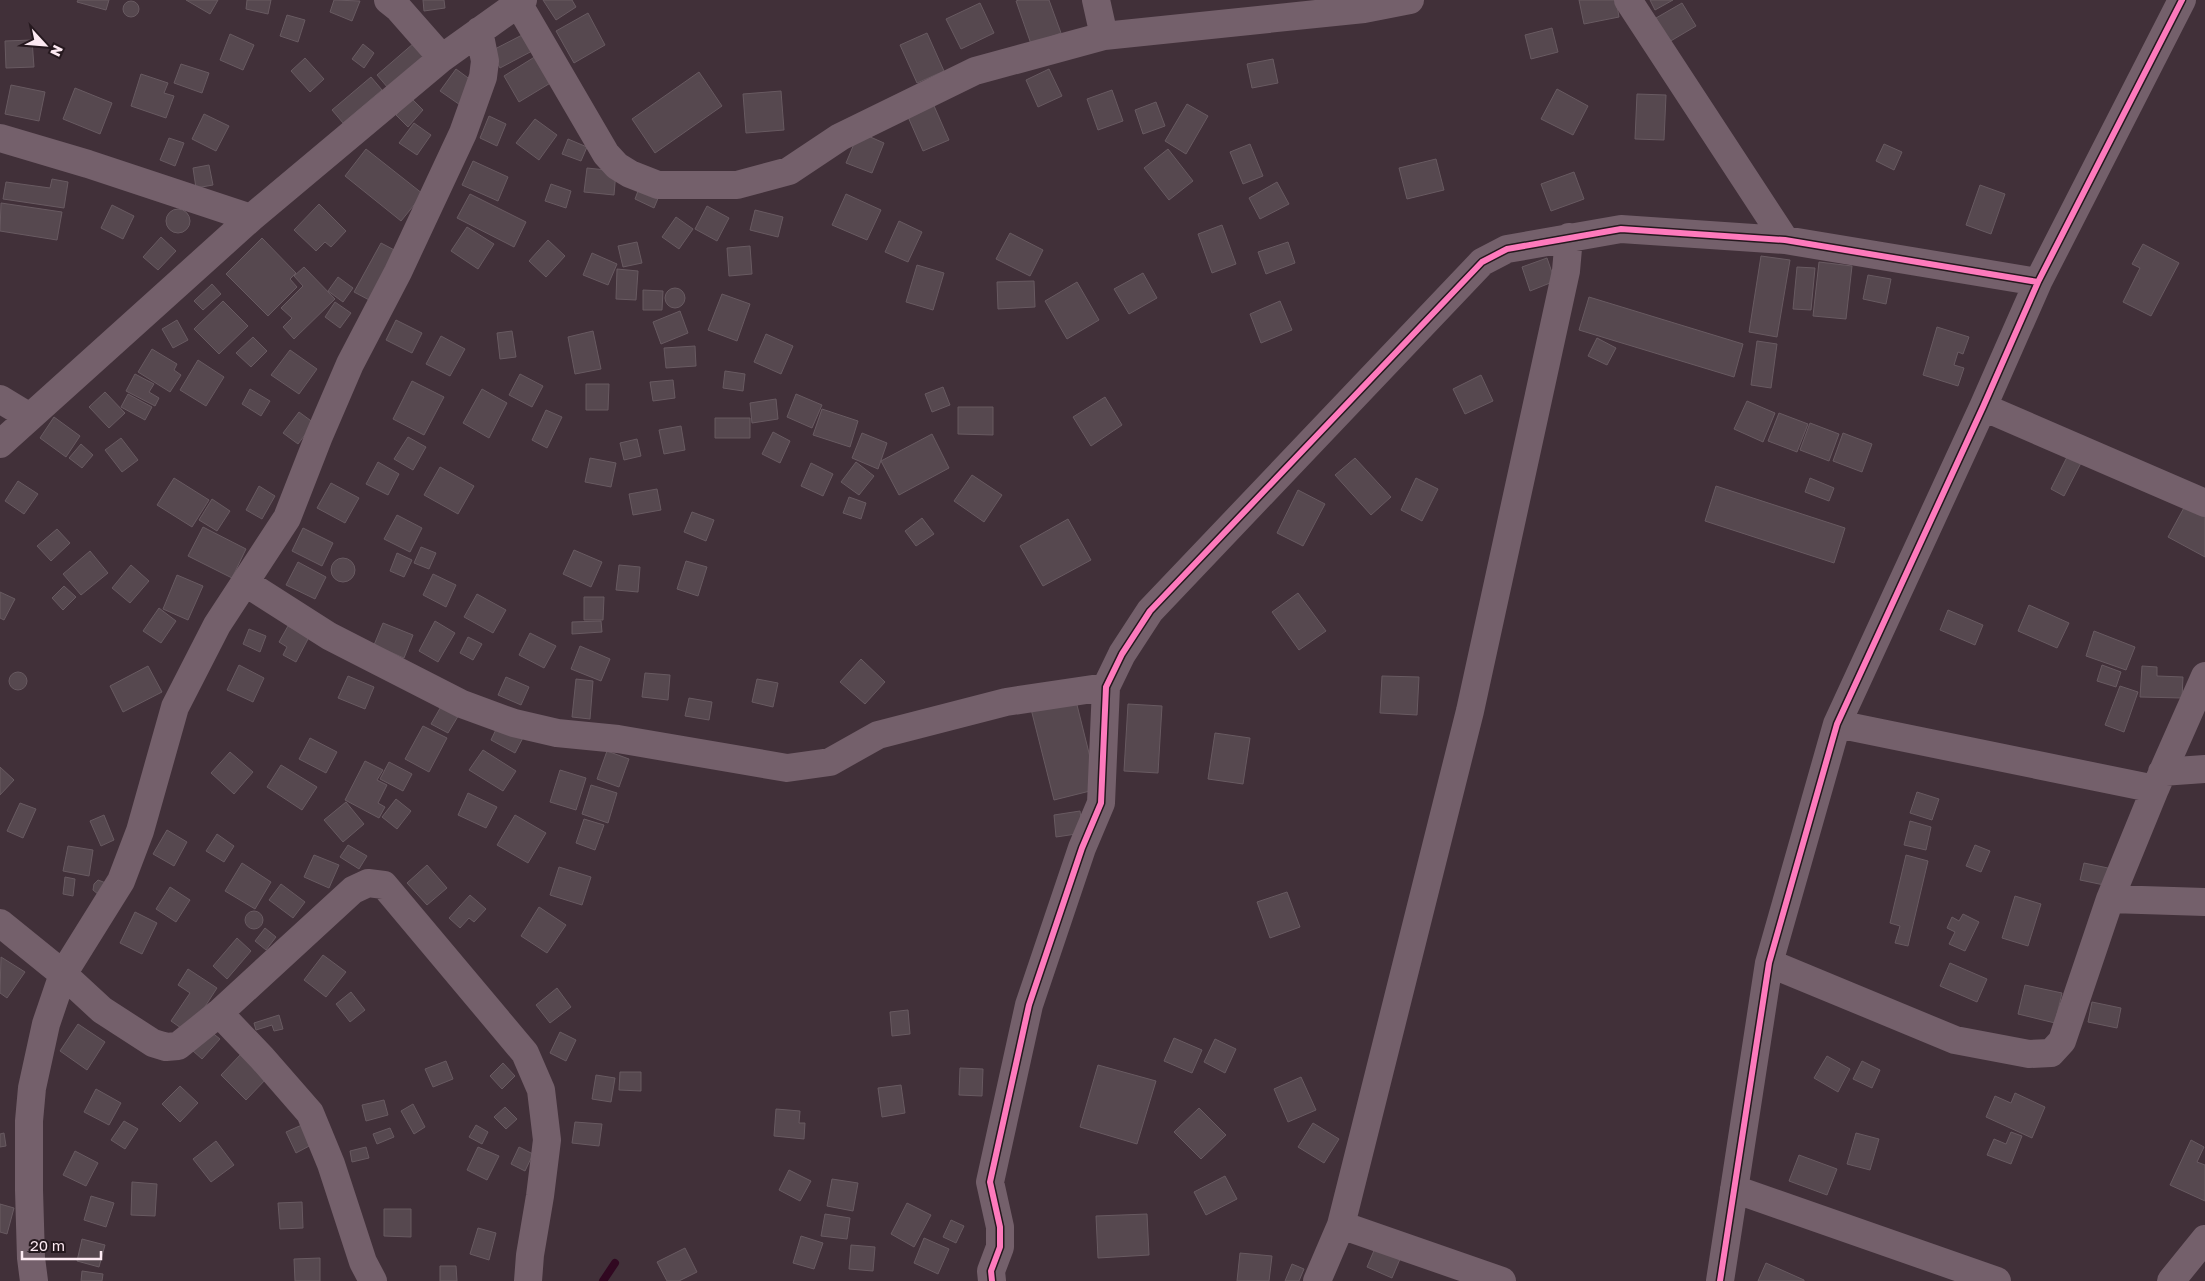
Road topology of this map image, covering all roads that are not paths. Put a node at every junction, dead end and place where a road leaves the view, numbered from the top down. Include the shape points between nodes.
1 (388, 0) edge
2 (1096, 0) edge
3 (1410, 0) edge
4 (1628, 0) edge
5 (2182, 0) edge
6 (521, 2) edge
7 (479, 31) junction
8 (1104, 36) junction
9 (442, 58) junction
10 (0, 138) edge
11 (251, 218) junction
12 (1569, 237) junction
13 (1785, 240) junction
14 (2038, 282) junction
15 (0, 399) edge
16 (1983, 407) junction
17 (28, 416) junction
18 (0, 444) edge
19 (2205, 503) edge
20 (246, 583) junction
21 (2205, 676) edge
22 (1106, 687) junction
23 (1837, 724) junction
24 (2205, 769) edge
25 (2159, 781) junction
26 (2110, 899) junction
27 (2205, 902) edge
28 (0, 923) edge
29 (1769, 963) junction
30 (63, 974) junction
31 (219, 1013) junction
32 (1734, 1189) junction
33 (1341, 1225) junction
34 (2205, 1239) edge
35 (34, 1281) edge
36 (373, 1281) edge
37 (528, 1281) edge
38 (992, 1281) edge
39 (1318, 1281) edge
40 (1502, 1281) edge
41 (1720, 1281) edge
42 (1997, 1281) edge
43 (2171, 1281) edge

1 - 9 street
2 - 8 street
3 - 8 street via 1364,9
4 - 13 street
5 - 14 street
6 - 7 street
6 - 8 street via 606,154 630,174 658,185 737,185 789,171 840,137 975,71
7 - 9 street
7 - 20 street via 486,61 463,133 398,272 350,364 287,518
9 - 11 street
10 - 11 street
11 - 17 street
12 - 13 street via 1621,230
12 - 22 street via 1507,249 1482,262 1150,611 1122,654
12 - 33 street via 1566,270 1470,711
13 - 14 street
14 - 16 street
15 - 17 street
16 - 19 street
16 - 23 street
17 - 18 street
20 - 22 street via 328,636 462,704 514,723 557,733 618,739 787,768 830,762 878,735 1006,702
20 - 30 street via 217,625 175,707 140,831 121,881
21 - 25 street
22 - 38 street via 1100,804 1029,1005 990,1182 1000,1227 1000,1247 991,1271
23 - 25 street
23 - 29 street
24 - 25 street
25 - 26 street
26 - 27 street
26 - 29 street via 2062,1041 2052,1053 2029,1054 1955,1040
28 - 30 street
29 - 32 street
30 - 31 street via 102,1010 153,1043 166,1047 178,1046
30 - 35 street via 46,1024 32,1088 29,1190
31 - 36 street via 310,1113 331,1164 363,1262
31 - 37 street via 353,890 368,883 384,885 525,1053 541,1090 546,1140
32 - 41 street
32 - 42 street
33 - 39 street
33 - 40 street
34 - 43 street

